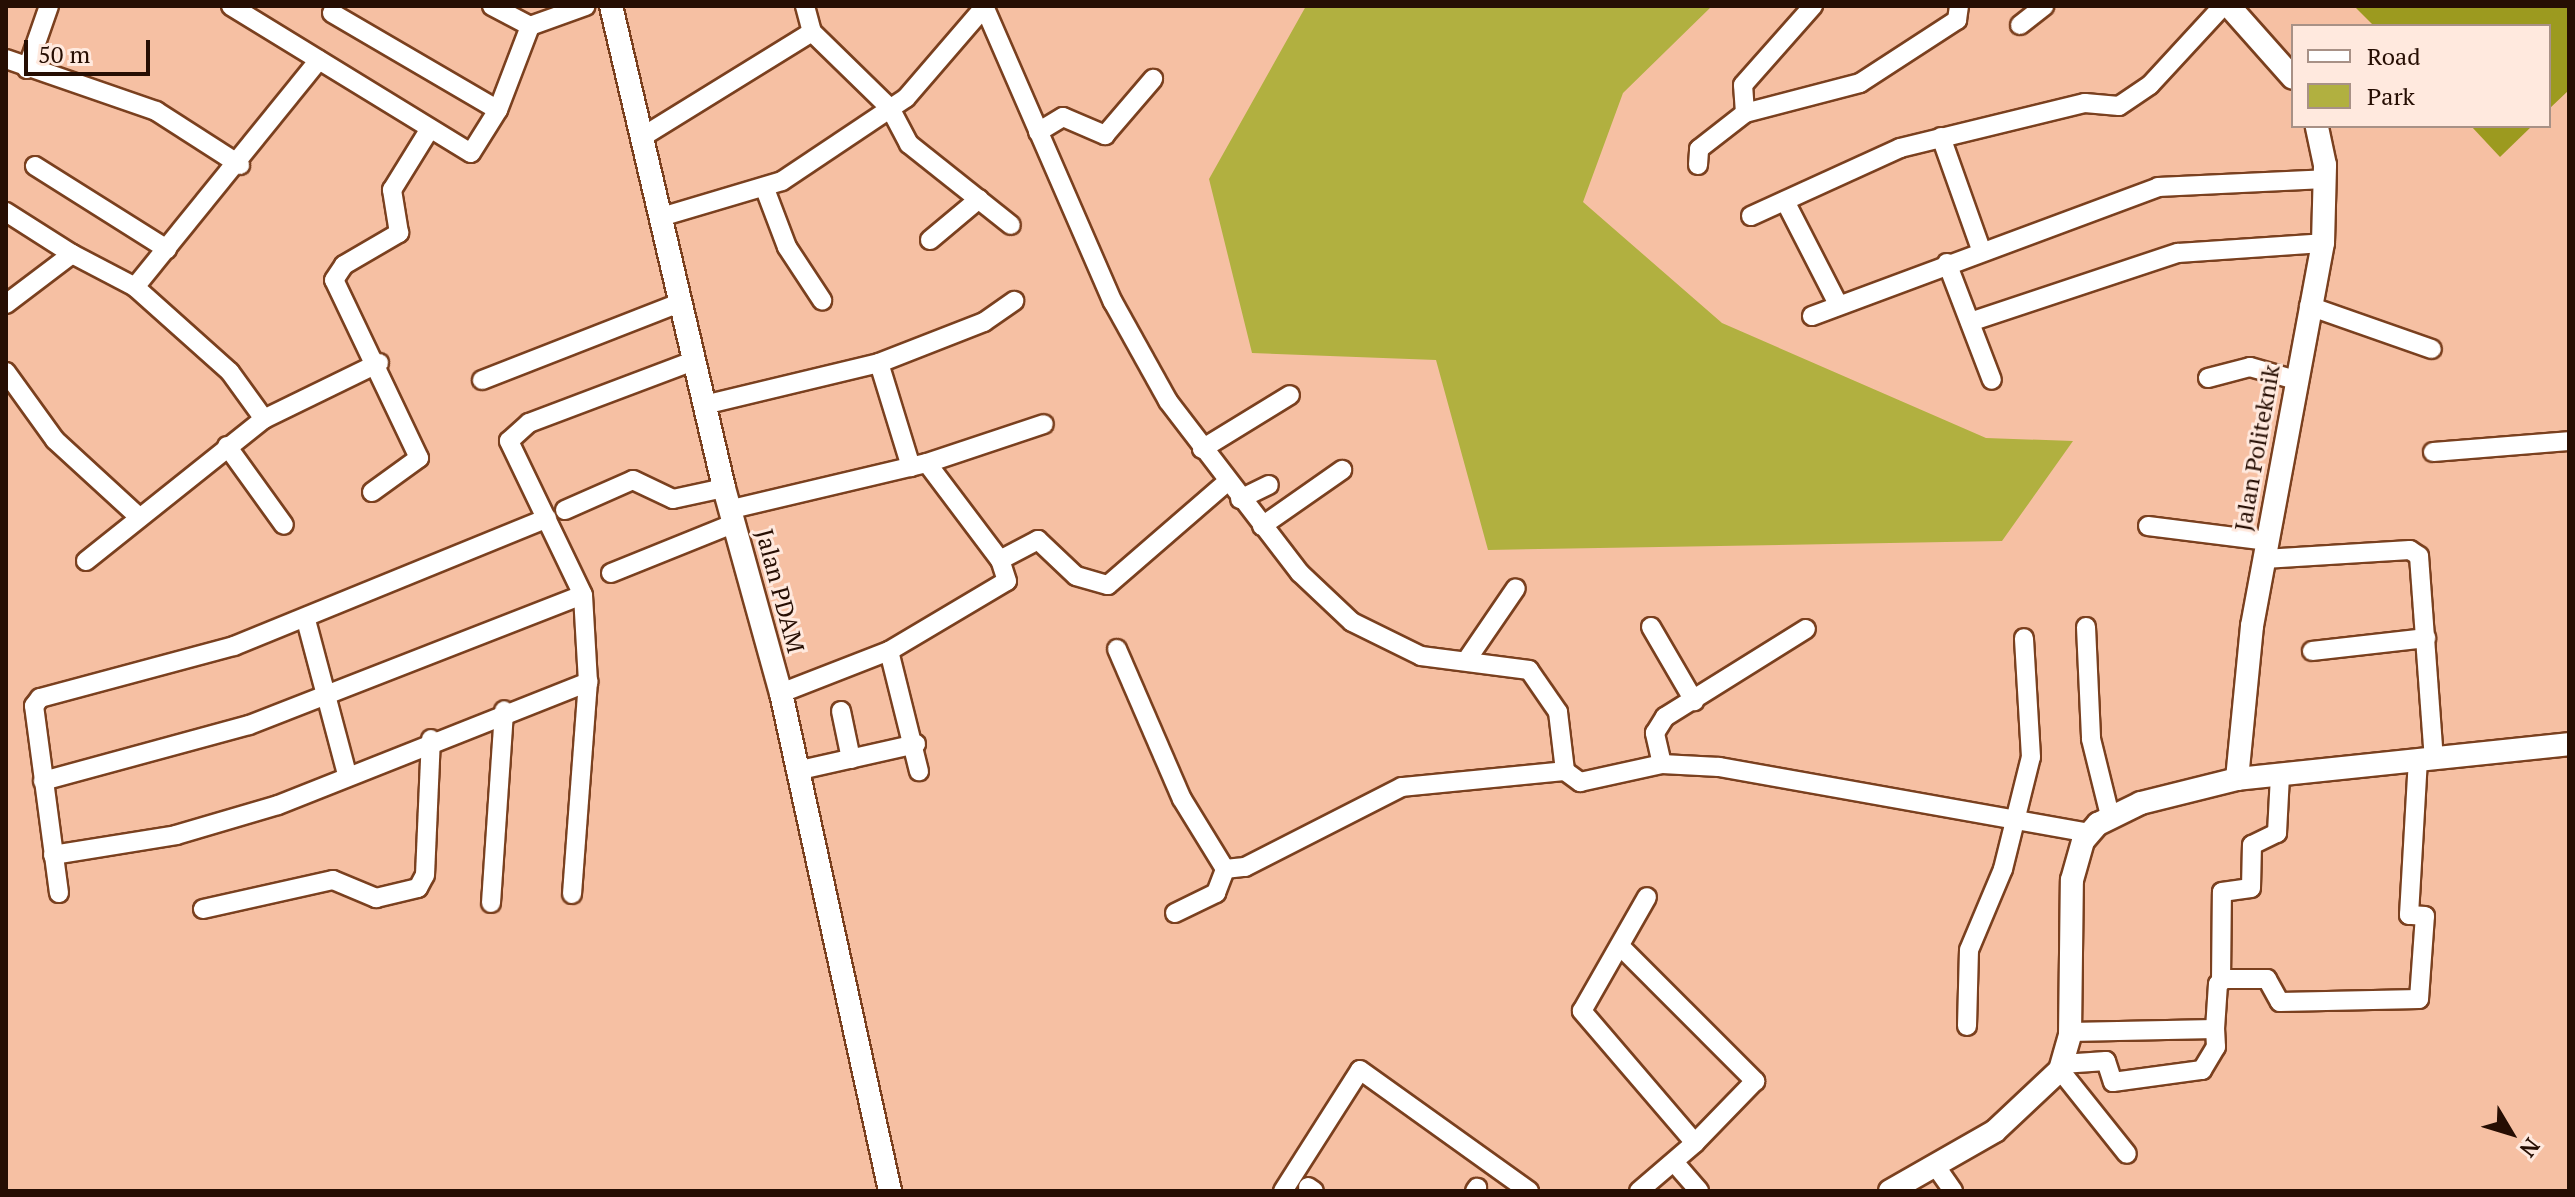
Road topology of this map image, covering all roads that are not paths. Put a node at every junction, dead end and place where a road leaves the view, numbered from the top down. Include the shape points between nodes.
1 (49, 6) edge
2 (231, 6) edge
3 (492, 6) edge
4 (586, 6) edge
5 (611, 6) edge
6 (805, 6) edge
7 (985, 6) edge
8 (1813, 6) edge
9 (1959, 6) edge
10 (2044, 6) edge
11 (2226, 6) edge
12 (332, 13) dead end
13 (2020, 25) dead end
14 (530, 26) junction
15 (812, 32) junction
16 (6, 59) edge
17 (319, 60) junction
18 (27, 69) junction
19 (2291, 76) edge
20 (1153, 79) dead end
21 (890, 108) junction
22 (498, 110) junction
23 (1745, 113) junction
24 (2317, 128) edge
25 (429, 130) junction
26 (1038, 132) junction
27 (642, 137) junction
28 (1941, 137) junction
29 (240, 165) junction
30 (1698, 165) dead end
31 (35, 166) dead end
32 (2325, 179) junction
33 (765, 189) junction
34 (979, 199) junction
35 (1785, 201) junction
36 (6, 212) edge
37 (1751, 216) dead end
38 (661, 217) junction
39 (1011, 225) dead end
40 (930, 240) dead end
41 (2323, 243) junction
42 (167, 249) junction
43 (1982, 252) junction
44 (72, 254) junction
45 (1947, 263) junction
46 (135, 287) junction
47 (822, 300) dead end
48 (1014, 301) dead end
49 (1837, 302) junction
50 (679, 303) junction
51 (6, 304) edge
52 (2309, 306) junction
53 (1812, 316) dead end
54 (1970, 322) junction
55 (2432, 349) dead end
56 (693, 361) junction
57 (379, 363) junction
58 (879, 363) junction
59 (6, 372) edge
60 (2208, 378) dead end
61 (482, 380) dead end
62 (1992, 380) dead end
63 (2296, 380) junction
64 (1290, 395) dead end
65 (704, 405) junction
66 (264, 419) junction
67 (1044, 424) dead end
68 (2569, 441) edge
69 (227, 446) junction
70 (1202, 449) junction
71 (2433, 452) dead end
72 (919, 465) junction
73 (1342, 470) dead end
74 (1227, 482) junction
75 (1269, 485) dead end
76 (372, 492) dead end
77 (1240, 499) junction
78 (731, 507) junction
79 (565, 510) dead end
80 (139, 517) junction
81 (547, 518) junction
82 (284, 525) dead end
83 (1262, 526) junction
84 (2148, 526) dead end
85 (2265, 550) junction
86 (1000, 560) junction
87 (86, 561) dead end
88 (611, 573) dead end
89 (1516, 588) dead end
90 (583, 595) junction
91 (306, 620) junction
92 (1651, 627) dead end
93 (2086, 627) dead end
94 (1806, 629) dead end
95 (2024, 638) dead end
96 (2426, 638) junction
97 (1117, 649) dead end
98 (889, 651) junction
99 (2312, 651) dead end
100 (1466, 661) junction
101 (588, 682) junction
102 (327, 693) junction
103 (781, 693) junction
104 (1694, 701) junction
105 (504, 710) junction
106 (841, 711) dead end
107 (431, 739) junction
108 (916, 744) junction
109 (2569, 744) edge
110 (851, 759) junction
111 (2426, 760) junction
112 (1662, 764) junction
113 (796, 771) junction
114 (919, 771) dead end
115 (1565, 771) junction
116 (347, 774) junction
117 (2280, 775) junction
118 (2237, 779) junction
119 (43, 781) junction
120 (2018, 816) junction
121 (2110, 816) junction
122 (2088, 833) junction
123 (53, 855) junction
124 (1225, 869) junction
125 (59, 893) dead end
126 (572, 894) dead end
127 (1647, 897) dead end
128 (491, 903) dead end
129 (203, 909) dead end
130 (1175, 913) dead end
131 (1621, 947) junction
132 (2221, 981) junction
133 (1967, 1026) dead end
134 (2215, 1029) junction
135 (2070, 1032) junction
136 (2061, 1067) junction
137 (1695, 1143) junction
138 (2127, 1154) dead end
139 (1674, 1162) junction
140 (1937, 1168) junction
141 (1526, 1189) edge
142 (890, 1191) edge
143 (1283, 1191) edge
144 (1639, 1191) edge
145 (1699, 1191) edge
146 (1890, 1191) edge
147 (1953, 1191) edge

1 - 18 street
2 - 17 street
3 - 14 street
4 - 14 street
5 - 27 street, Jalan PDAM
6 - 15 street
7 - 21 street
7 - 26 street
8 - 23 street via 1743,85
9 - 23 street via 1957,20 1860,83
10 - 13 street
11 - 19 street
11 - 28 street via 2150,85 2119,106 2085,103
12 - 22 street
14 - 22 street
15 - 21 street
15 - 27 street
16 - 18 street
17 - 25 street
17 - 29 street
18 - 29 street via 156,111
20 - 26 street via 1105,135 1063,117
21 - 33 street
21 - 34 street via 909,144
22 - 25 street via 475,152
23 - 30 street via 1699,149
24 - 32 street, Jalan Politeknik
25 - 57 street via 392,190 399,233 344,265 334,280
26 - 70 street via 1135,345
27 - 38 street, Jalan PDAM
28 - 35 street
28 - 43 street
29 - 42 street
31 - 42 street
32 - 41 street, Jalan Politeknik
32 - 43 street via 2163,186
33 - 38 street
33 - 47 street via 787,247
34 - 39 street
34 - 40 street
35 - 37 street
35 - 49 street
36 - 44 street
38 - 50 street, Jalan PDAM
41 - 52 street, Jalan Politeknik
41 - 54 street via 2178,253
42 - 46 street
43 - 45 street
44 - 46 street
44 - 51 street
45 - 49 street
45 - 54 street
46 - 66 street via 230,372
48 - 58 street via 984,322
49 - 53 street
50 - 56 street, Jalan PDAM
50 - 61 street
52 - 55 street
52 - 63 street, Jalan Politeknik
54 - 62 street
56 - 65 street, Jalan PDAM
56 - 81 street via 514,433 509,441
57 - 66 street
57 - 76 street via 419,458
58 - 65 street
58 - 72 street
59 - 80 street via 55,440
60 - 63 street via 2250,367
63 - 85 street, Jalan Politeknik
64 - 70 street
65 - 78 street, Jalan PDAM
66 - 69 street
67 - 72 street
68 - 71 street
69 - 80 street
69 - 82 street
70 - 74 street
72 - 78 street
72 - 86 street
73 - 83 street
74 - 77 street
74 - 86 street via 1108,585 1076,576 1033,539
75 - 77 street
77 - 83 street
78 - 79 street via 673,499 633,480
78 - 88 street
78 - 103 street, Jalan PDAM
80 - 87 street
81 - 90 street
81 - 91 street
83 - 100 street via 1326,600 1381,641
84 - 85 street
85 - 96 street via 2410,550 2422,563
85 - 118 street, Jalan Politeknik
86 - 98 street via 1007,581
89 - 100 street
90 - 101 street
90 - 102 street
91 - 102 street
91 - 119 street via 40,698
92 - 104 street
93 - 121 street via 2091,739
94 - 104 street
95 - 120 street via 2031,757
96 - 99 street
96 - 111 street
97 - 124 street via 1182,799
98 - 103 street
98 - 108 street
100 - 115 street via 1513,665 1538,677 1558,712
101 - 105 street
101 - 126 street
102 - 116 street
102 - 119 street via 149,757
103 - 113 street, Jalan PDAM
104 - 112 street via 1657,727
105 - 107 street
105 - 128 street
106 - 110 street
107 - 116 street
107 - 129 street via 425,875 418,888 376,898 333,880
108 - 110 street
108 - 114 street
109 - 111 street
110 - 113 street
111 - 117 street
111 - 132 street via 2409,915 2425,916 2419,999 2280,1002 2267,979
112 - 115 street via 1592,781
112 - 120 street via 1719,767
113 - 142 street, Jalan PDAM
115 - 124 street via 1402,787 1245,867
116 - 123 street via 278,805 176,835
117 - 118 street
117 - 132 street via 2277,833 2252,845 2251,888 2222,892
118 - 121 street
119 - 123 street
120 - 122 street
120 - 133 street via 1969,950
121 - 122 street
122 - 135 street via 2072,880
123 - 125 street
124 - 130 street via 1216,893
127 - 131 street
131 - 137 street via 1585,1002 1583,1018
131 - 137 street via 1755,1081
132 - 134 street
134 - 135 street
134 - 136 street via 2216,1047 2202,1070 2113,1082 2106,1061
135 - 136 street
136 - 138 street
136 - 140 street via 2032,1104
137 - 139 street
139 - 144 street
139 - 145 street
140 - 146 street
140 - 147 street
141 - 143 street via 1360,1070

